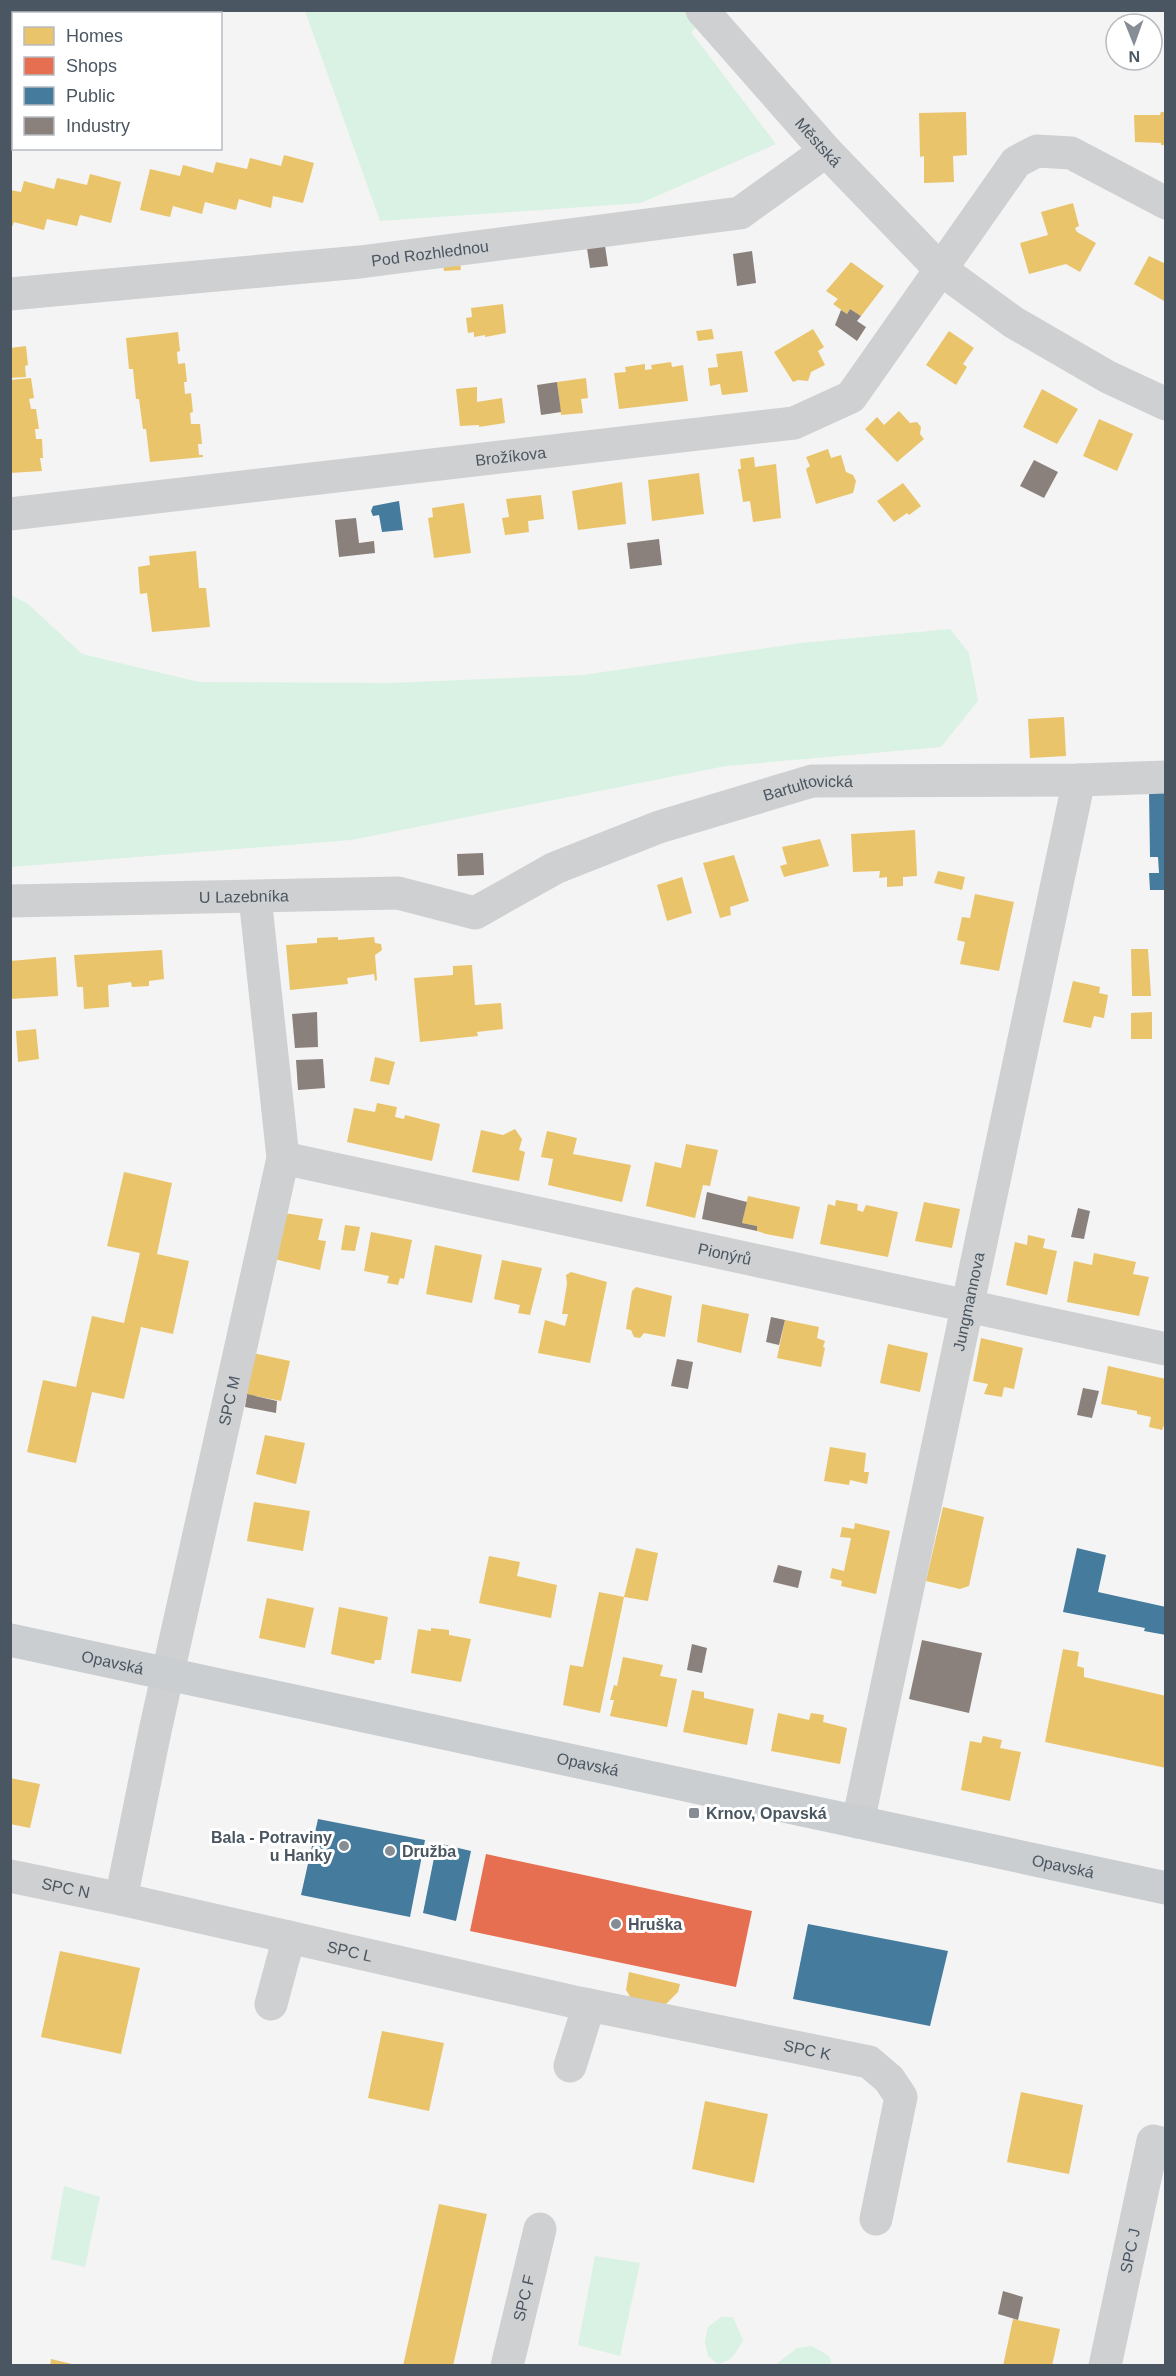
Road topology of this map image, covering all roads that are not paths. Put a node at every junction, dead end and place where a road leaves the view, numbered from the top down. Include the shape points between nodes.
1 (702, 10) edge
2 (826, 151) junction
3 (1166, 203) edge
4 (939, 268) junction
5 (10, 294) edge
6 (1166, 404) edge
7 (10, 514) edge
8 (1166, 777) edge
9 (1079, 780) junction
10 (255, 897) junction
11 (10, 901) edge
12 (475, 913) joint
13 (283, 1158) junction
14 (966, 1305) junction
15 (1166, 1349) edge
16 (10, 1640) edge
17 (168, 1673) junction
18 (858, 1822) junction
19 (10, 1876) edge
20 (1166, 1888) edge
21 (121, 1899) junction
22 (289, 1937) junction
23 (271, 2004) dead end
24 (584, 2004) junction
25 (570, 2066) dead end
26 (1159, 2143) edge
27 (876, 2218) dead end
28 (540, 2229) dead end
29 (1106, 2362) edge
30 (507, 2366) edge

1 - 2 street, Městská
2 - 4 street, Městská
2 - 5 street, Pod Rozhlednou via 740,213 360,262
3 - 4 street via 1071,153 1037,151 1016,162
4 - 6 street, Městská via 1013,322
4 - 7 street, Brožíkova via 851,397 794,423
8 - 9 street, Bartultovická
9 - 12 street, Bartultovická via 812,781 659,827 565,864
9 - 14 street, Jungmannova
10 - 11 street, U Lazebníka
10 - 12 street, U Lazebníka via 398,893
10 - 13 street, SPC M
13 - 14 street, Pionýrů
13 - 17 street, SPC M
14 - 15 street, Pionýrů
14 - 18 street, Jungmannova
16 - 17 main road, Opavská
17 - 18 main road, Opavská
17 - 21 street, SPC M
18 - 20 main road, Opavská
19 - 21 street, SPC N
21 - 22 street, SPC L
22 - 23 street
22 - 24 street, SPC L
24 - 25 street
24 - 27 street, SPC K via 869,2062 889,2079 901,2097
26 - 29 street, SPC J
28 - 30 street, SPC F

